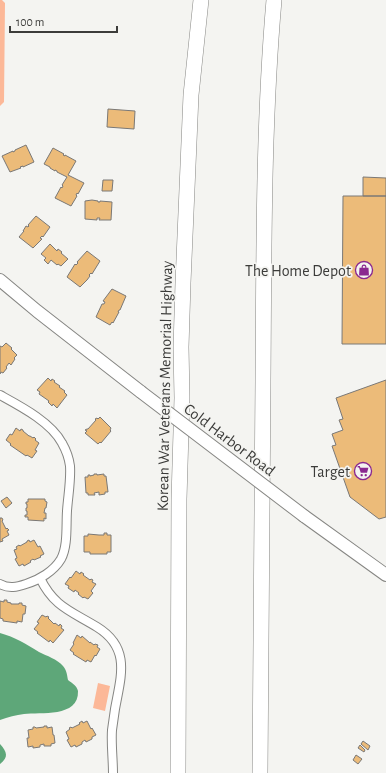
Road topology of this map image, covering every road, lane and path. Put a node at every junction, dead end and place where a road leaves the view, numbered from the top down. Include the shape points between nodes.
1 (201, 0) edge
2 (274, 0) edge
3 (0, 281) edge
4 (0, 395) edge
5 (386, 575) edge
6 (40, 578) junction
7 (0, 584) edge
8 (113, 773) edge
9 (178, 773) edge
10 (260, 773) edge

1 - 9 highway, Korean War Veterans Memorial Highway via 191,95 182,283
2 - 10 highway via 266,141 264,248
3 - 5 main road, Cold Harbor Road, bridge via 141,392
4 - 6 street via 31,412 51,429 62,442 70,465 64,553 57,565
6 - 7 street via 12,587
6 - 8 street via 48,593 62,606 108,635 118,650 122,663 112,732

